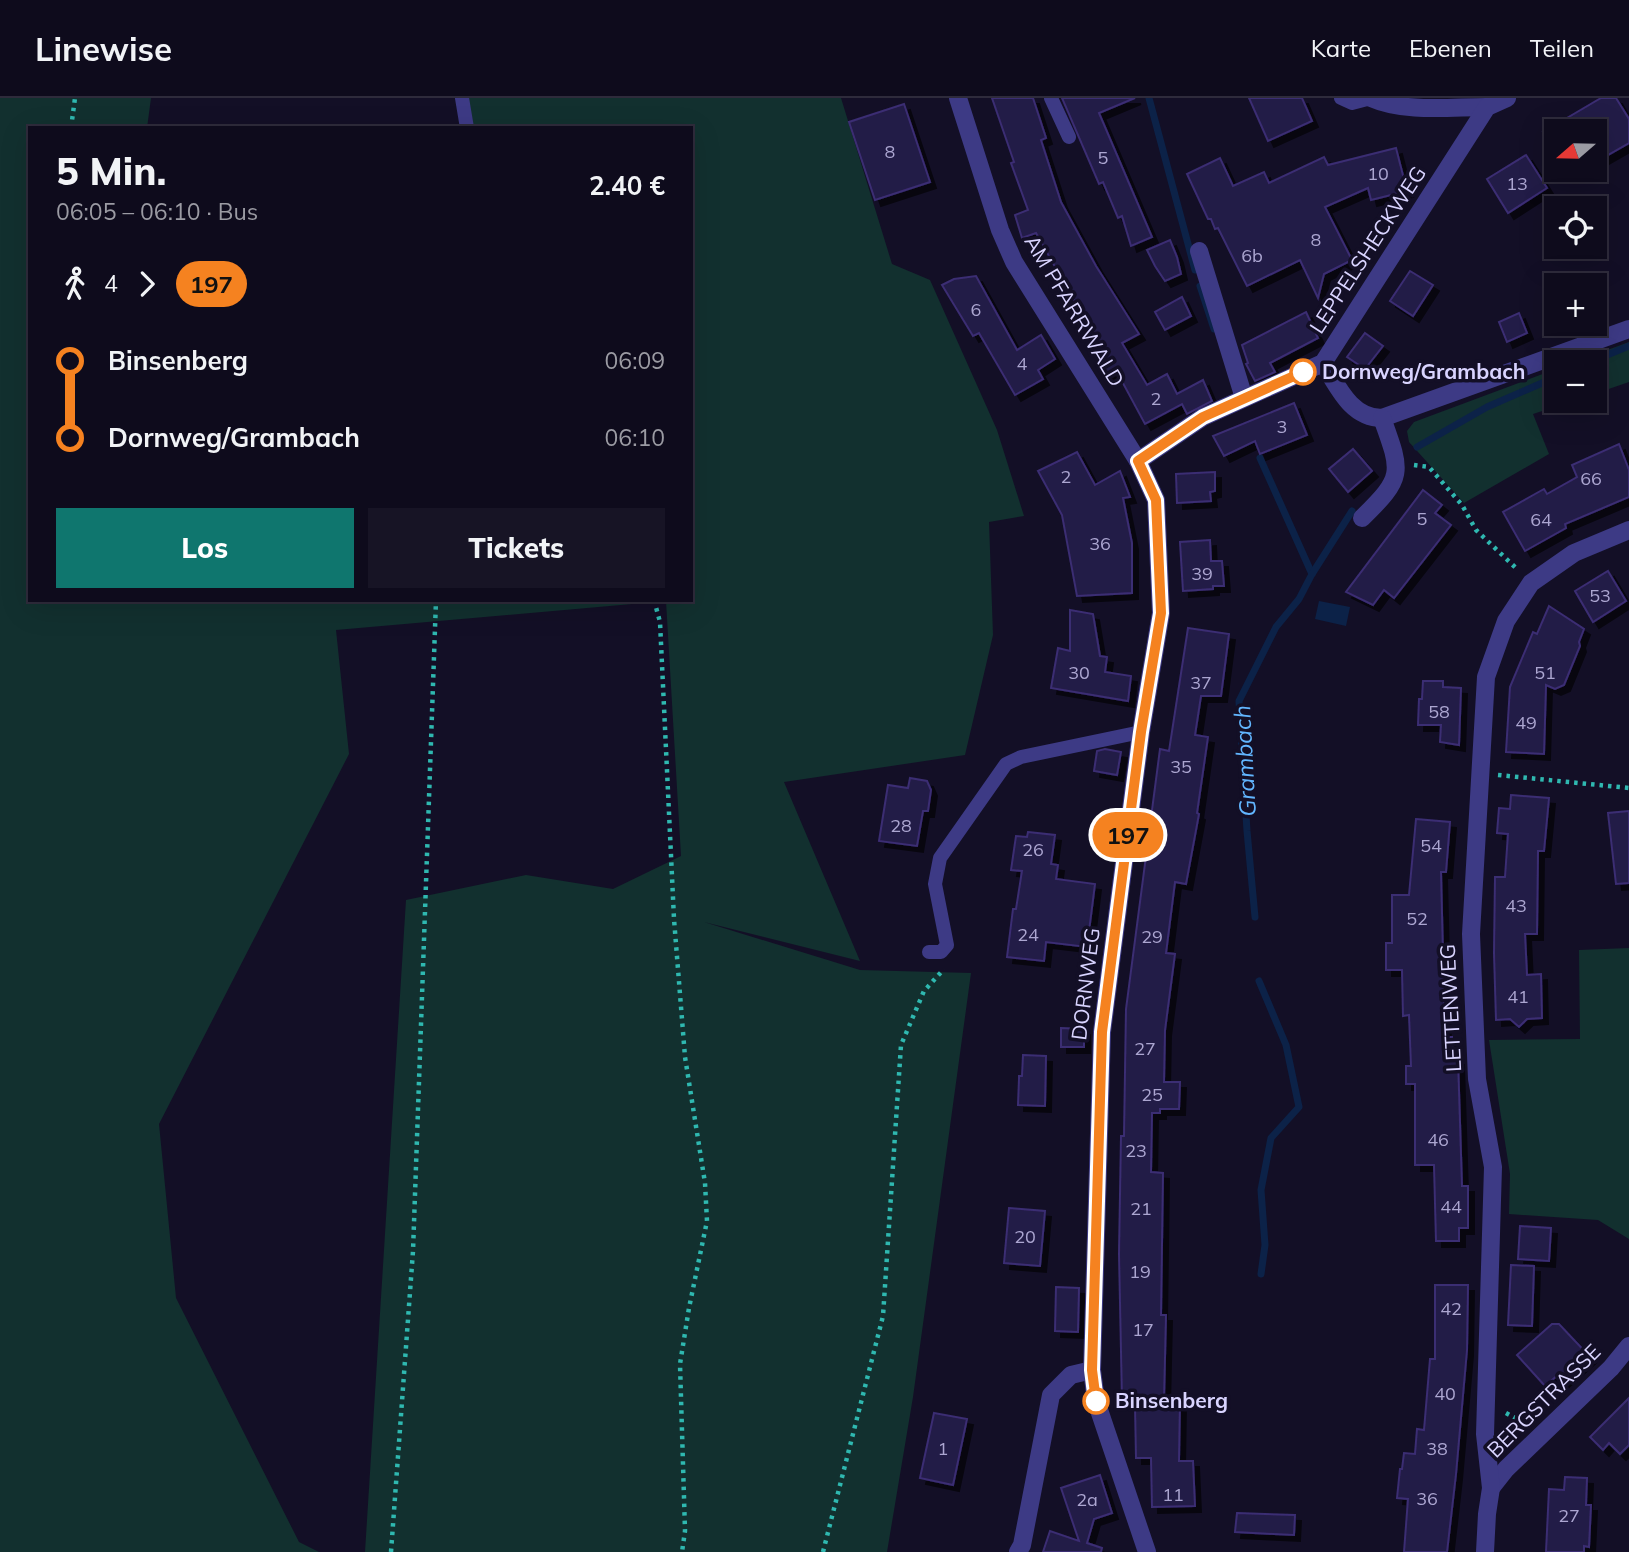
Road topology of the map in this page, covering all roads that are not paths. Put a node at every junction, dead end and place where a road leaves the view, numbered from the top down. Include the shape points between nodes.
1 (462, 98) edge
2 (958, 98) edge
3 (1051, 98) edge
4 (1341, 98) edge
5 (1371, 98) edge
6 (1507, 98) edge
7 (1487, 107) junction
8 (467, 126) edge
9 (1069, 137) dead end
10 (1199, 251) dead end
11 (1629, 329) edge
12 (1323, 363) junction
13 (1244, 398) junction
14 (1382, 418) junction
15 (1138, 461) junction
16 (1363, 518) dead end
17 (1629, 530) edge
18 (1141, 732) junction
19 (929, 952) dead end
20 (1629, 1346) edge
21 (1092, 1370) junction
22 (1491, 1488) junction
23 (1018, 1552) edge
24 (1147, 1552) edge
25 (1485, 1552) edge

1 - 8 lane
2 - 15 street, AM PFARRWALD via 1014,262
3 - 9 lane
4 - 5 lane via 1352,103
5 - 7 street via 1405,106
6 - 7 street
7 - 12 street, LEPPELSHECKWEG
10 - 13 street
11 - 14 street
12 - 13 street, LEPPELSHECKWEG
12 - 14 street via 1355,410 1368,418
13 - 15 street, LEPPELSHECKWEG via 1203,417
14 - 16 street via 1396,462 1396,480
15 - 18 street, DORNWEG via 1156,500 1161,613
17 - 22 street, LETTENWEG via 1574,553 1531,583 1506,621 1486,677 1471,934 1477,1079 1493,1167 1485,1434
18 - 19 lane via 1006,764 940,859 935,884 947,945 941,952
18 - 21 street, DORNWEG via 1102,1032
20 - 22 street, BERGSTRASSE
21 - 23 street via 1071,1375 1051,1395
21 - 24 street, DORNWEG via 1096,1401
22 - 25 street, LETTENWEG

